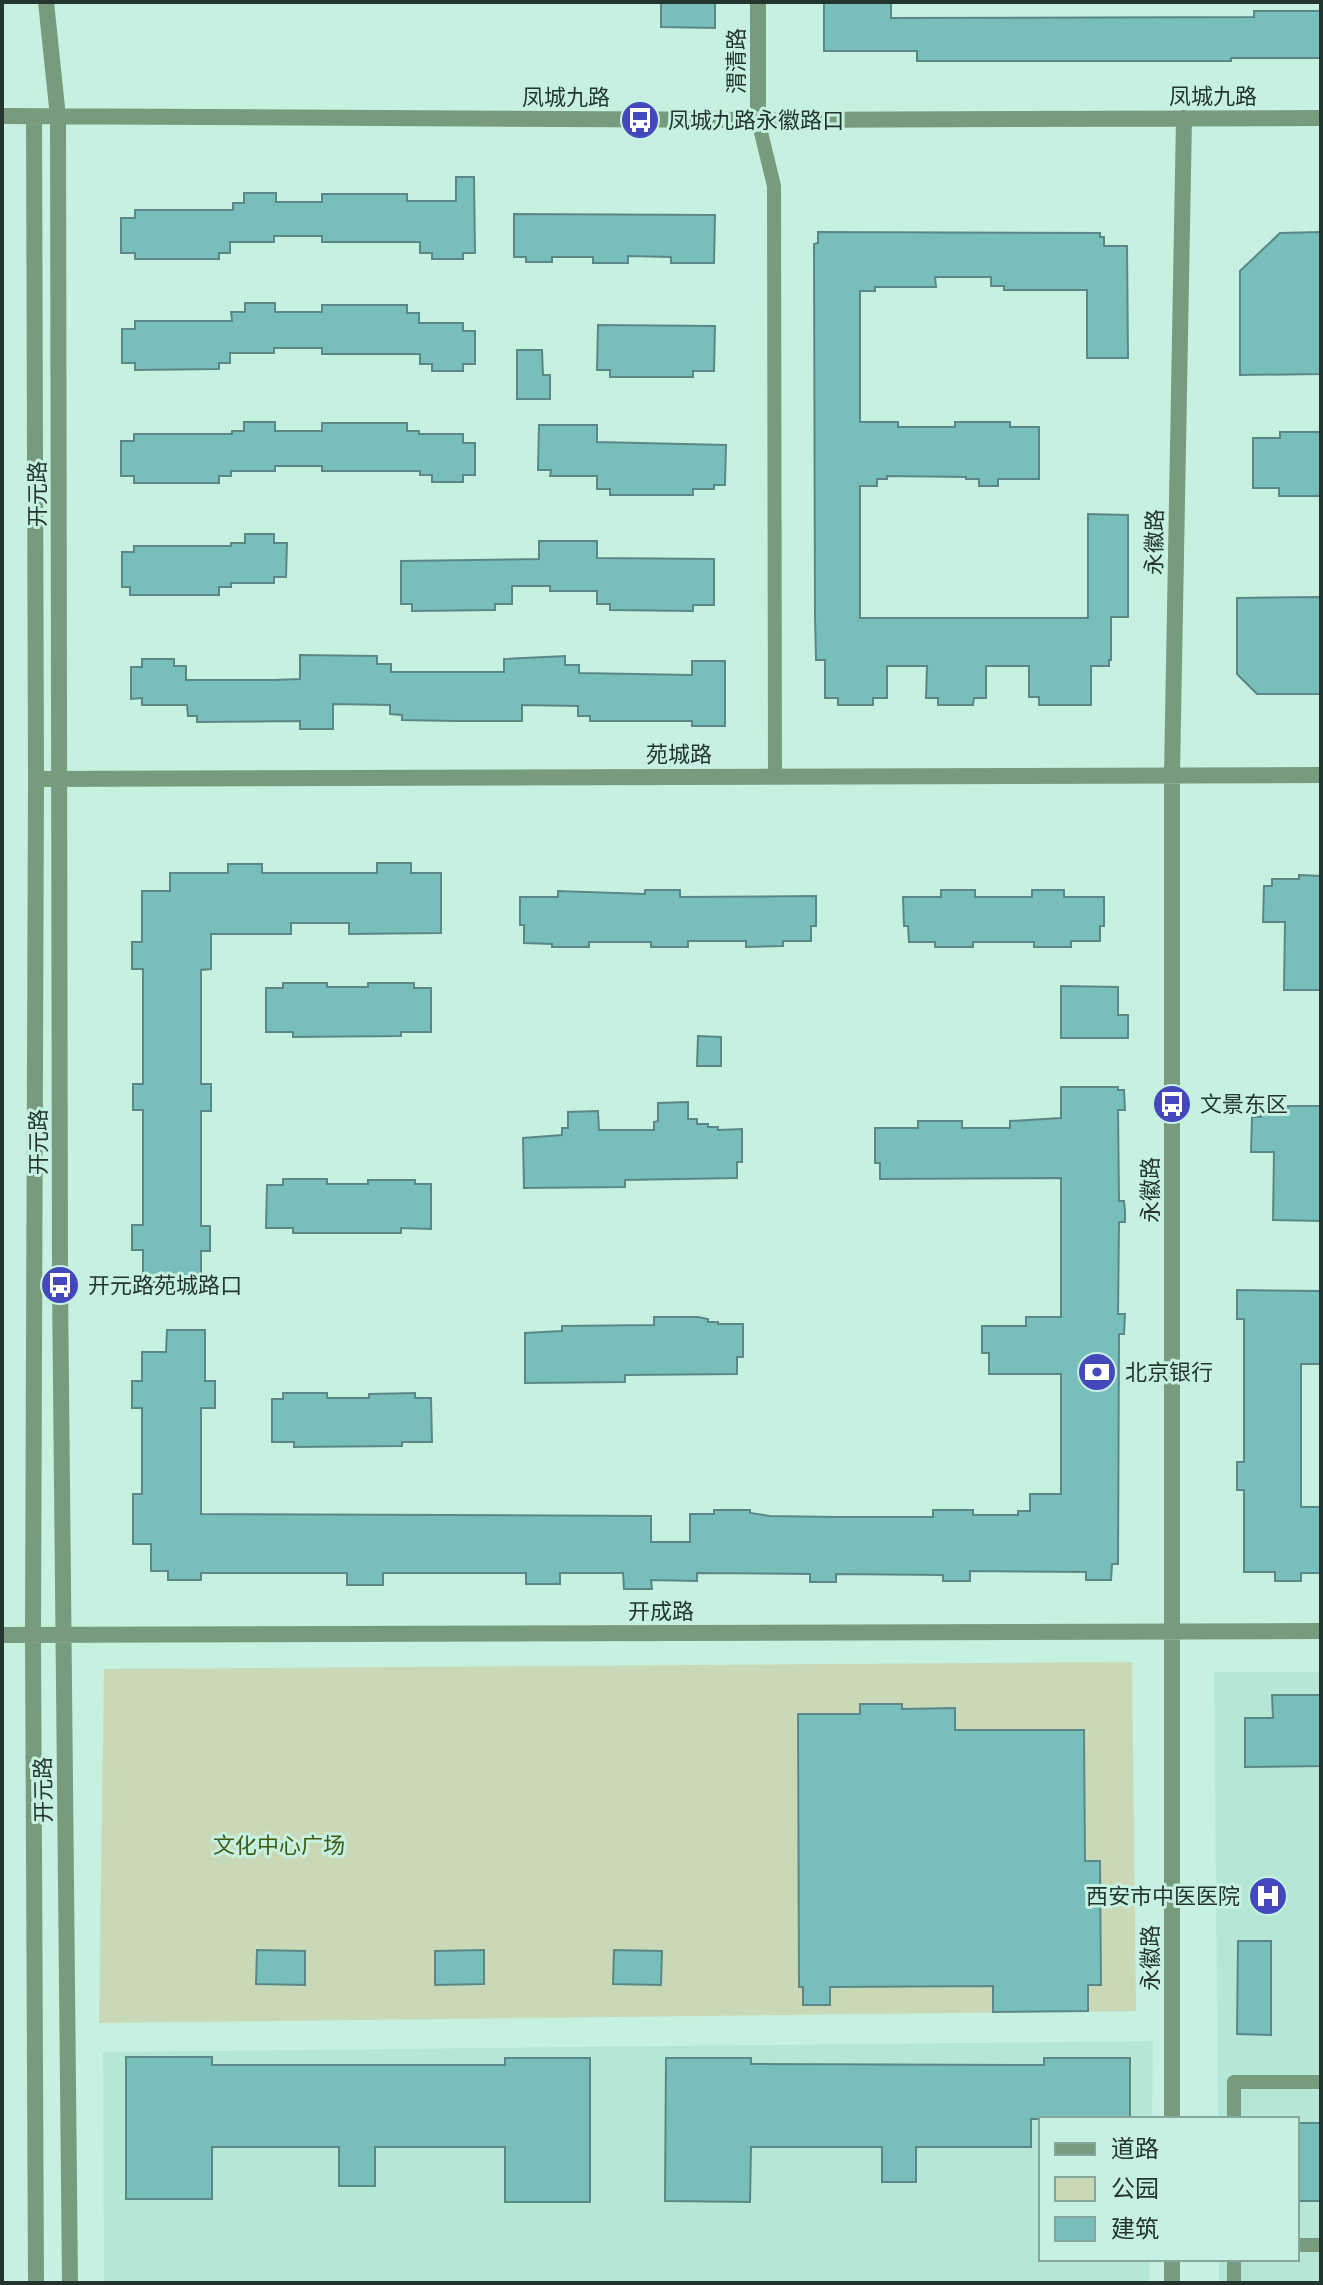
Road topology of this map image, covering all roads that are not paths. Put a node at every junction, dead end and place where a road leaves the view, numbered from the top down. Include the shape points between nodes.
1 (46, 2) edge
2 (758, 2) edge
3 (2, 116) edge
4 (34, 117) junction
5 (58, 117) junction
6 (1184, 118) junction
7 (1321, 118) edge
8 (758, 120) junction
9 (1172, 774) junction
10 (1321, 775) edge
11 (775, 776) junction
12 (36, 779) junction
13 (60, 779) junction
14 (1172, 1631) junction
15 (1321, 1631) edge
16 (2, 1635) edge
17 (33, 1635) junction
18 (64, 1636) junction
19 (1321, 2082) edge
20 (1172, 2117) edge
21 (1234, 2117) edge
22 (1299, 2245) edge
23 (1321, 2245) edge
24 (1172, 2261) edge
25 (1234, 2261) edge
26 (36, 2283) edge
27 (70, 2283) edge
28 (1172, 2283) edge
29 (1234, 2283) edge

1 - 5 street, 开元路
2 - 8 street, 渭清路
3 - 4 street, 凤城九路
4 - 5 street, 凤城九路
4 - 12 street, 开元路
5 - 8 street, 凤城九路
5 - 13 street, 开元路
6 - 7 street, 凤城九路
6 - 8 street, 凤城九路
6 - 9 street, 永徽路
8 - 11 lane via 774,186
9 - 10 street, 苑城路
9 - 11 street, 苑城路
9 - 14 street, 永徽路
11 - 13 street, 苑城路
12 - 13 street, 苑城路
12 - 17 street, 开元路
13 - 18 street, 开元路
14 - 15 street, 开成路
14 - 18 street, 开成路
14 - 20 street, 永徽路
16 - 17 street, 开成路
17 - 18 street, 开成路
17 - 26 street, 开元路
18 - 27 street, 开元路
19 - 21 lane via 1234,2082
22 - 23 lane
24 - 28 street
25 - 29 lane

